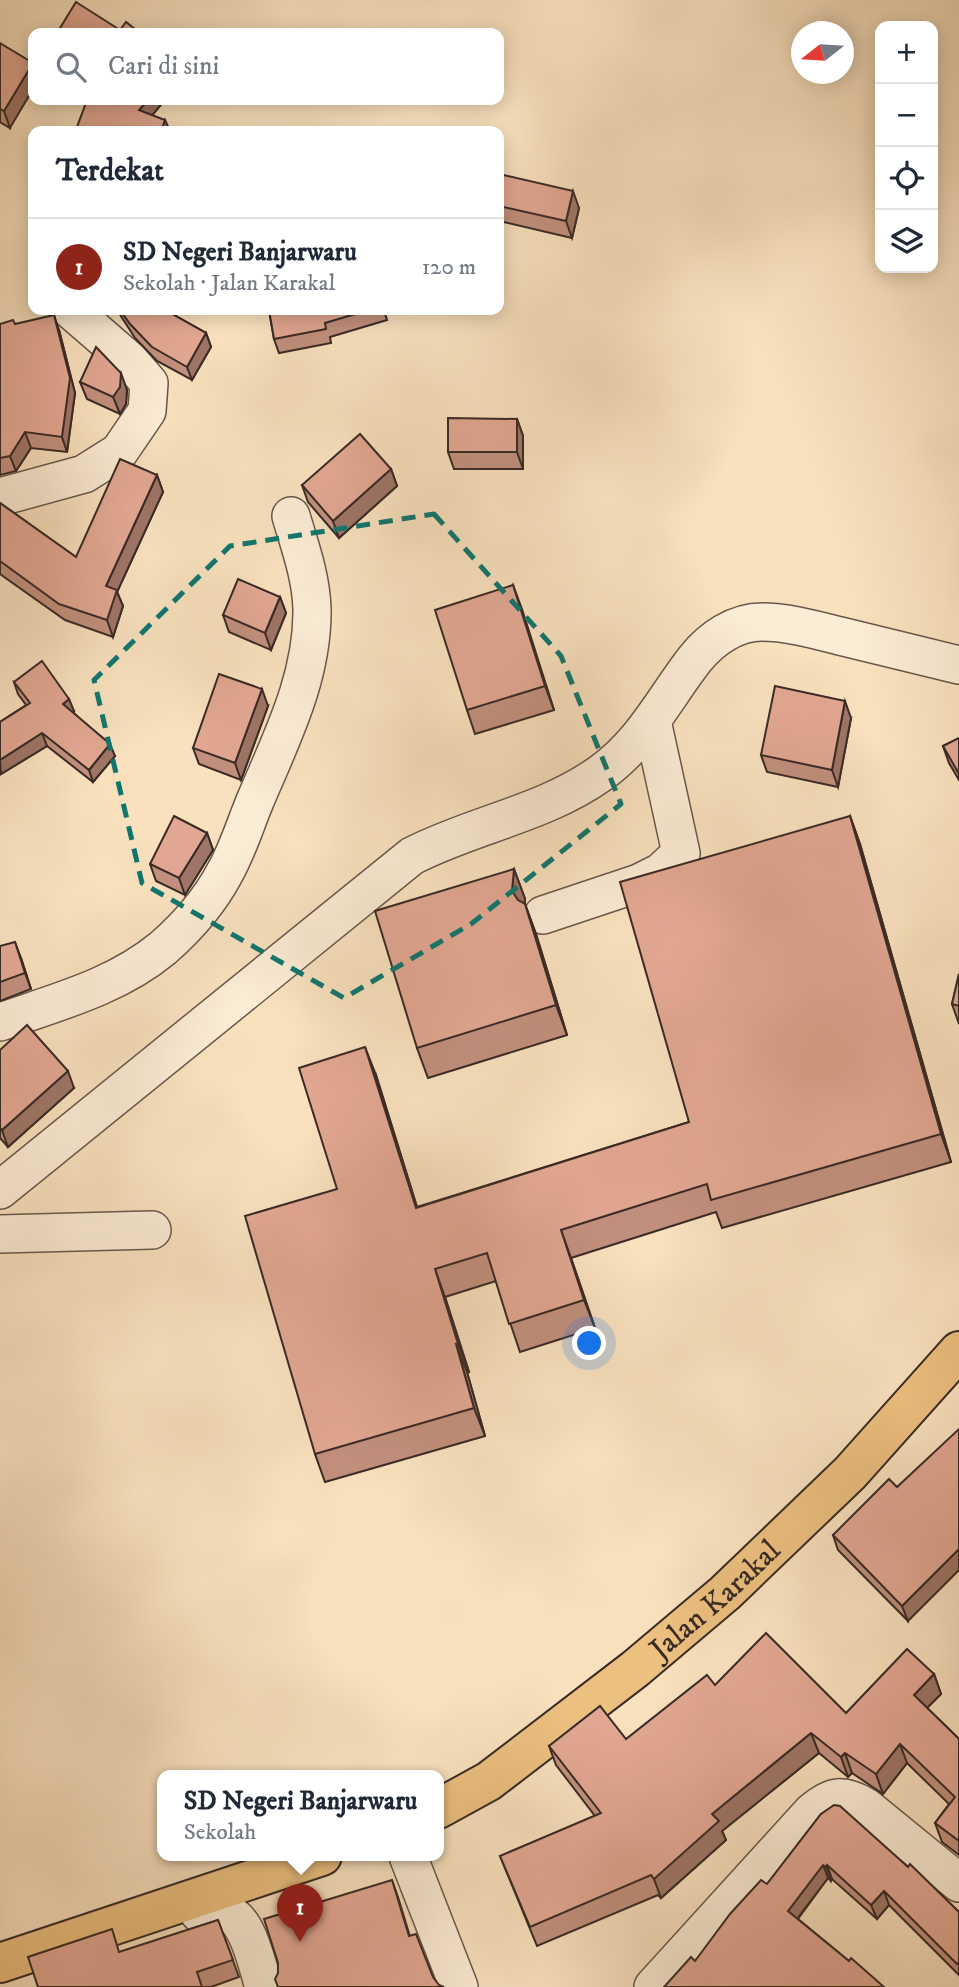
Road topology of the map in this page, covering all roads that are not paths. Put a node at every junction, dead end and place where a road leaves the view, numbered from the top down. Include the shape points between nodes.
1 (77, 315) edge
2 (0, 497) edge
3 (291, 516) dead end
4 (959, 664) edge
5 (652, 721) junction
6 (543, 915) dead end
7 (0, 1022) edge
8 (0, 1190) edge
9 (152, 1230) dead end
10 (0, 1234) edge
11 (959, 1351) edge
12 (444, 1806) edge
13 (307, 1861) edge
14 (410, 1861) edge
15 (959, 1883) edge
16 (190, 1900) junction
17 (0, 1963) edge
18 (264, 1987) edge
19 (459, 1987) edge
20 (653, 1987) edge

1 - 2 street via 149,383 147,411 119,452 84,474
3 - 7 street via 310,578 308,661 294,709 224,874 192,920 137,967 100,988
4 - 5 street via 761,622 712,639
5 - 6 street via 681,853 661,872 639,883
5 - 8 street via 623,755 576,790 412,856
9 - 10 street
11 - 12 main road, Jalan Karakal via 850,1473 725,1593 489,1781
13 - 16 main road
14 - 19 street
15 - 20 street via 866,1807 850,1798 831,1800 812,1812
16 - 17 main road
16 - 18 street via 199,1913 228,1913 236,1918 245,1930

